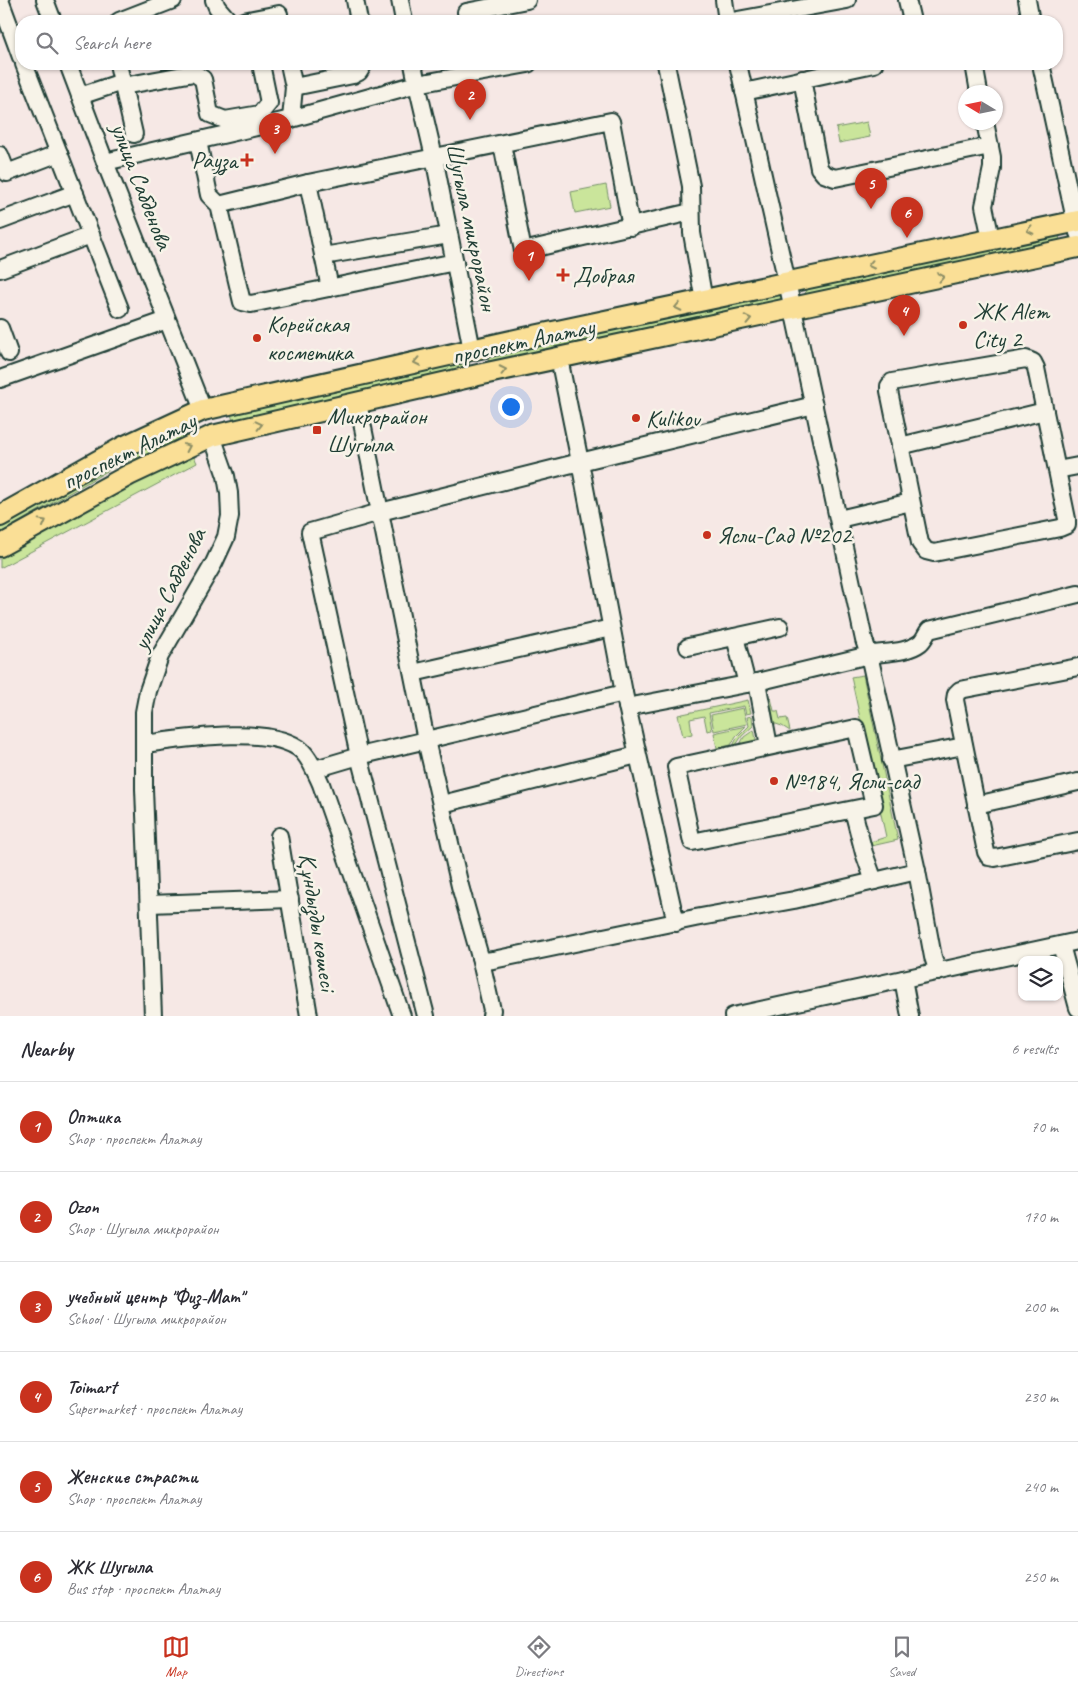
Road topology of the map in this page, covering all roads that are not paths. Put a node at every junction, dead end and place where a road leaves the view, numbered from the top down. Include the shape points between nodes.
1 (0, 0) edge
2 (45, 0) edge
3 (173, 0) edge
4 (214, 0) edge
5 (355, 0) edge
6 (400, 0) edge
7 (527, 0) edge
8 (724, 0) edge
9 (847, 0) edge
10 (908, 0) edge
11 (1027, 0) edge
12 (466, 11) edge
13 (51, 15) edge
14 (134, 15) edge
15 (224, 15) edge
16 (358, 15) edge
17 (403, 15) edge
18 (726, 15) edge
19 (765, 15) edge
20 (911, 15) edge
21 (1030, 15) edge
22 (15, 41) edge
23 (26, 70) edge
24 (70, 70) edge
25 (119, 70) edge
26 (262, 70) edge
27 (290, 70) edge
28 (360, 70) edge
29 (414, 70) edge
30 (471, 70) edge
31 (667, 70) edge
32 (739, 70) edge
33 (845, 70) edge
34 (975, 70) edge
35 (1042, 70) edge
36 (802, 79) junction
37 (122, 84) junction
38 (417, 84) junction
39 (978, 85) edge
40 (294, 87) junction
41 (744, 92) junction
42 (80, 96) junction
43 (291, 119) junction
44 (987, 130) edge
45 (134, 134) dead end
46 (198, 141) junction
47 (502, 144) junction
48 (990, 146) junction
49 (59, 153) junction
50 (0, 155) edge
51 (434, 157) junction
52 (105, 162) junction
53 (308, 183) junction
54 (75, 193) junction
55 (219, 205) junction
56 (691, 212) junction
57 (0, 221) edge
58 (1077, 225) edge
59 (631, 227) junction
60 (91, 235) junction
61 (449, 235) junction
62 (992, 239) junction
63 (1078, 247) edge
64 (323, 256) junction
65 (455, 262) junction
66 (0, 269) edge
67 (788, 283) junction
68 (330, 288) junction
69 (704, 301) junction
70 (793, 308) junction
71 (120, 309) dead end
72 (167, 320) junction
73 (0, 328) edge
74 (472, 350) junction
75 (9, 354) dead end
76 (558, 358) junction
77 (478, 375) junction
78 (0, 379) edge
79 (358, 403) junction
80 (814, 405) junction
81 (203, 410) junction
82 (1045, 411) junction
83 (212, 436) junction
84 (900, 446) junction
85 (580, 462) junction
86 (1078, 466) edge
87 (1057, 470) junction
88 (911, 502) junction
89 (380, 512) junction
90 (0, 516) edge
91 (839, 518) junction
92 (0, 546) edge
93 (1078, 594) edge
94 (780, 627) dead end
95 (611, 628) junction
96 (735, 637) junction
97 (688, 647) dead end
98 (869, 654) junction
99 (1078, 667) edge
100 (413, 673) junction
101 (752, 683) junction
102 (625, 700) junction
103 (426, 740) junction
104 (145, 744) junction
105 (769, 746) junction
106 (964, 746) junction
107 (637, 755) junction
108 (359, 756) junction
109 (891, 760) junction
110 (315, 769) junction
111 (1078, 782) edge
112 (442, 804) junction
113 (976, 804) junction
114 (853, 810) junction
115 (279, 836) dead end
116 (1078, 841) edge
117 (917, 871) junction
118 (874, 881) junction
119 (290, 899) junction
120 (149, 904) junction
121 (676, 923) junction
122 (1078, 941) edge
123 (1061, 945) junction
124 (480, 957) junction
125 (938, 972) junction
126 (903, 979) junction
127 (1078, 1008) edge
128 (154, 1016) edge
129 (309, 1016) edge
130 (402, 1016) edge
131 (426, 1016) edge
132 (491, 1016) edge
133 (733, 1016) edge
134 (910, 1016) edge

1 - 22 street
2 - 13 street
3 - 14 street
4 - 15 street
5 - 16 street
6 - 17 street
7 - 12 street
8 - 18 street
9 - 19 street
10 - 20 street
11 - 21 street
23 - 49 street
24 - 42 street, улица Сабденова
25 - 37 street
26 - 37 street via 269,103 260,114 225,120 210,114 203,79 194,73
27 - 40 street
28 - 40 street via 353,75
29 - 38 street, Шугыла микрорайон
30 - 38 street
31 - 56 street via 690,186
32 - 41 street
33 - 36 street
34 - 39 street
35 - 58 street
36 - 41 street
36 - 48 street via 819,168 830,178
37 - 42 street
37 - 45 street
38 - 43 street
38 - 51 street, Шугыла микрорайон
40 - 43 street
41 - 67 street
42 - 52 street, улица Сабденова
43 - 46 street
44 - 48 street
46 - 52 street
46 - 55 street via 209,195
47 - 51 street
47 - 59 street via 611,121
47 - 59 street via 523,251
48 - 62 street via 992,168 984,206
49 - 50 street via 7,173
49 - 54 street
51 - 53 street
51 - 61 street, Шугыла микрорайон
52 - 72 street, улица Сабденова
53 - 55 street
53 - 64 street
54 - 57 street
54 - 60 street
55 - 68 street via 242,302 251,304
56 - 59 street
56 - 69 street
58 -> 62 main road, проспект Алатау
60 - 66 street
60 - 71 street
61 - 64 street
61 - 65 street, Шугыла микрорайон
62 -> 67 main road, проспект Алатау
70 -> 63 main road, проспект Алатау
64 - 68 street
65 - 68 street
65 - 74 street, Шугыла микрорайон
67 - 69 main road, проспект Алатау
67 - 70 street
69 -> 74 main road, проспект Алатау
76 -> 70 main road, проспект Алатау
70 - 80 street
72 - 78 street
72 - 81 street, улица Сабденова
73 - 75 street
74 - 77 main road
74 -> 81 main road, проспект Алатау
77 -> 76 main road, проспект Алатау
76 - 85 street
77 - 79 main road, проспект Алатау
83 -> 79 main road, проспект Алатау
79 - 89 street
80 - 85 street
80 - 91 street
81 - 83 main road, улица Сабденова
81 - 90 main road, проспект Алатау via 123,447
82 - 84 street
82 - 84 street via 1036,368 1026,359 892,382 889,391
82 - 87 street
92 -> 83 main road, проспект Алатау via 129,475
83 - 104 street, улица Сабденова via 229,493 230,516 226,537 160,656 144,712
84 - 88 street
85 - 89 street
85 - 95 street
86 - 87 street
87 - 88 street via 1067,518 1066,526 1060,528 934,553 926,551 920,543
88 - 91 street
89 - 100 street
89 - 108 street via 310,532
91 - 98 street
93 - 98 street via 929,630 915,646
94 - 96 street
95 - 100 street
95 - 102 street
96 - 97 street
96 - 101 street
98 - 101 street
98 - 109 street
99 - 106 street via 960,690 955,700
100 - 103 street
101 - 102 street
101 - 105 street
102 - 103 street
102 - 107 street
103 - 108 street
103 - 112 street
104 - 110 street via 226,735 254,736 292,745 302,751
104 - 120 street, улица Сабденова
105 - 114 street via 856,728 874,805
105 - 114 street via 676,767 692,842
106 - 109 street
106 - 113 street
107 - 112 street
107 - 121 street
108 - 110 street
108 - 131 street
109 - 117 street
110 - 130 street
111 - 113 street
112 - 124 street
113 - 116 street via 989,857
114 - 118 street
115 - 119 street, Құндызды көшесі
117 - 118 street
117 - 125 street
118 - 121 street
119 - 120 street
119 - 129 street, Құндызды көшесі
120 - 128 street, улица Сабденова
121 - 124 street via 493,960 485,961
122 - 123 street
123 - 125 street
123 - 127 street
124 - 132 street
125 - 126 street
126 - 133 street
126 - 134 street

